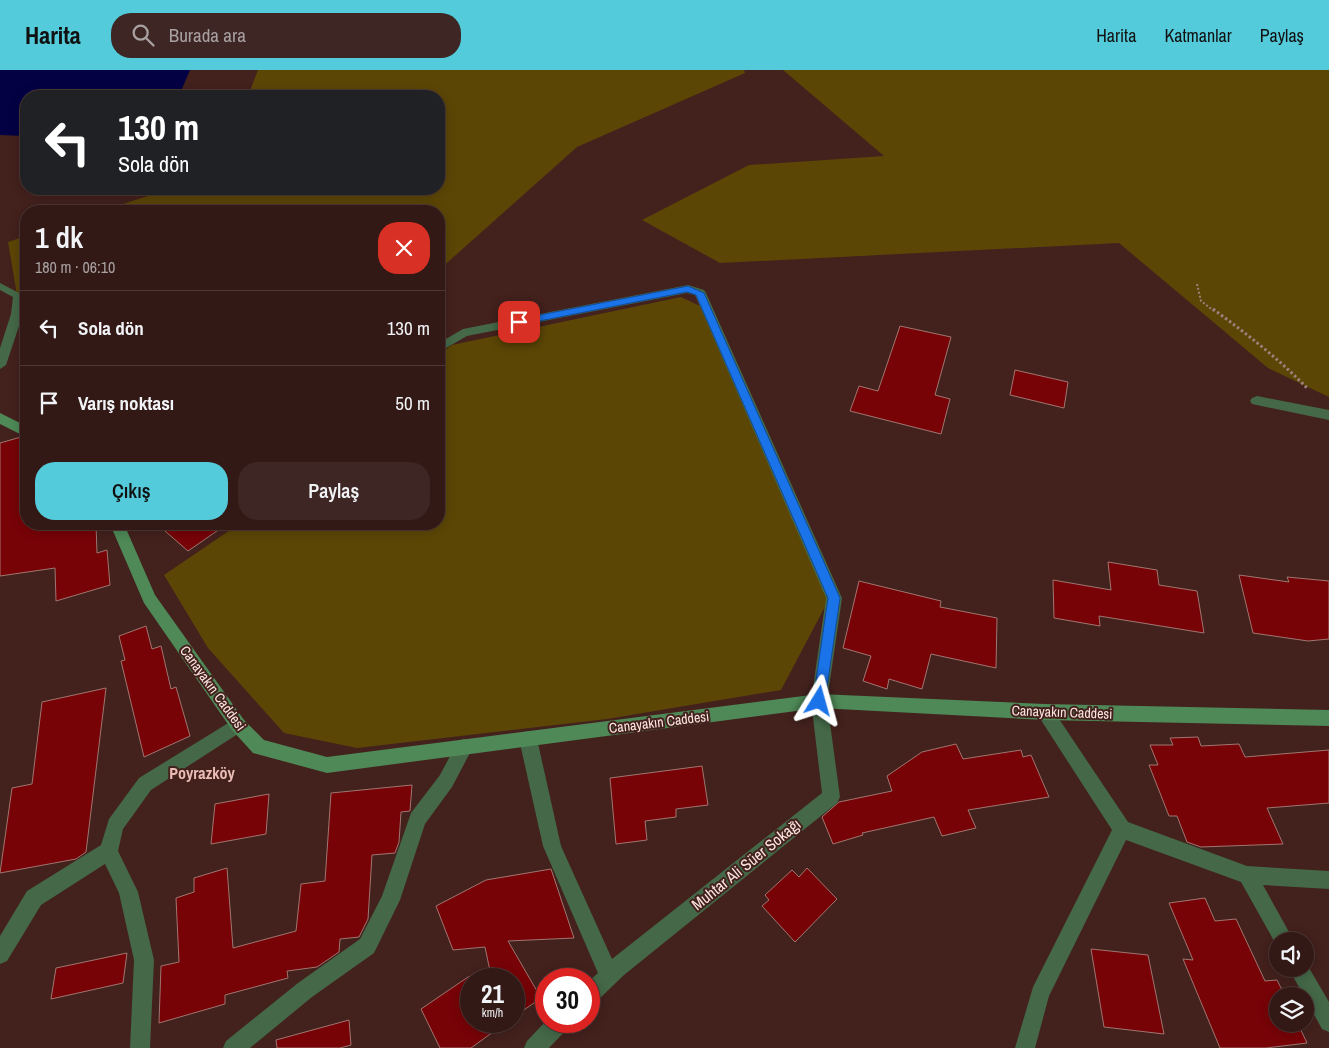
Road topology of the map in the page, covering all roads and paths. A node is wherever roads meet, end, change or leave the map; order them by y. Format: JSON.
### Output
{"nodes":[{"id":1,"x":1197,"y":284,"type":"dead end"},
{"id":2,"x":0,"y":286,"type":"edge"},
{"id":3,"x":445,"y":344,"type":"edge"},
{"id":4,"x":0,"y":365,"type":"edge"},
{"id":5,"x":1257,"y":401,"type":"dead end"},
{"id":6,"x":1325,"y":414,"type":"edge"},
{"id":7,"x":0,"y":418,"type":"edge"},
{"id":8,"x":20,"y":429,"type":"edge"},
{"id":9,"x":120,"y":530,"type":"edge"},
{"id":10,"x":819,"y":701,"type":"junction"},
{"id":11,"x":1045,"y":712,"type":"junction"},
{"id":12,"x":1329,"y":718,"type":"edge"},
{"id":13,"x":238,"y":725,"type":"junction"},
{"id":14,"x":528,"y":739,"type":"junction"},
{"id":15,"x":464,"y":747,"type":"junction"},
{"id":16,"x":1122,"y":829,"type":"junction"},
{"id":17,"x":109,"y":851,"type":"junction"},
{"id":18,"x":1246,"y":875,"type":"junction"},
{"id":19,"x":1329,"y":880,"type":"edge"},
{"id":20,"x":1279,"y":932,"type":"edge"},
{"id":21,"x":0,"y":954,"type":"edge"},
{"id":22,"x":609,"y":975,"type":"junction"},
{"id":23,"x":1304,"y":977,"type":"edge"},
{"id":24,"x":600,"y":984,"type":"edge"},
{"id":25,"x":1329,"y":1022,"type":"edge"},
{"id":26,"x":549,"y":1033,"type":"edge"},
{"id":27,"x":140,"y":1048,"type":"edge"},
{"id":28,"x":233,"y":1048,"type":"edge"},
{"id":29,"x":534,"y":1048,"type":"edge"},
{"id":30,"x":1025,"y":1048,"type":"edge"}],
"edges":[{"from":1,"to":6,"type":"path"},
{"from":2,"to":4,"type":"lane"},
{"from":3,"to":10,"type":"street"},
{"from":5,"to":6,"type":"street"},
{"from":7,"to":8,"type":"street"},
{"from":9,"to":13,"type":"street","name":"Canayakın Caddesi"},
{"from":10,"to":11,"type":"street","name":"Canayakın Caddesi"},
{"from":10,"to":14,"type":"street","name":"Canayakın Caddesi"},
{"from":10,"to":22,"type":"street","name":"Muhtar Ali Süer Sokağı"},
{"from":11,"to":12,"type":"street","name":"Canayakın Caddesi"},
{"from":11,"to":16,"type":"street"},
{"from":13,"to":15,"type":"street","name":"Canayakın Caddesi"},
{"from":13,"to":17,"type":"street"},
{"from":14,"to":15,"type":"street","name":"Canayakın Caddesi"},
{"from":14,"to":22,"type":"street"},
{"from":15,"to":28,"type":"street"},
{"from":16,"to":18,"type":"street"},
{"from":16,"to":30,"type":"street"},
{"from":17,"to":21,"type":"street"},
{"from":17,"to":27,"type":"street"},
{"from":18,"to":19,"type":"street"},
{"from":18,"to":20,"type":"street"},
{"from":22,"to":24,"type":"street","name":"Muhtar Ali Süer Sokağı"},
{"from":23,"to":25,"type":"street"},
{"from":26,"to":29,"type":"street"}]}
